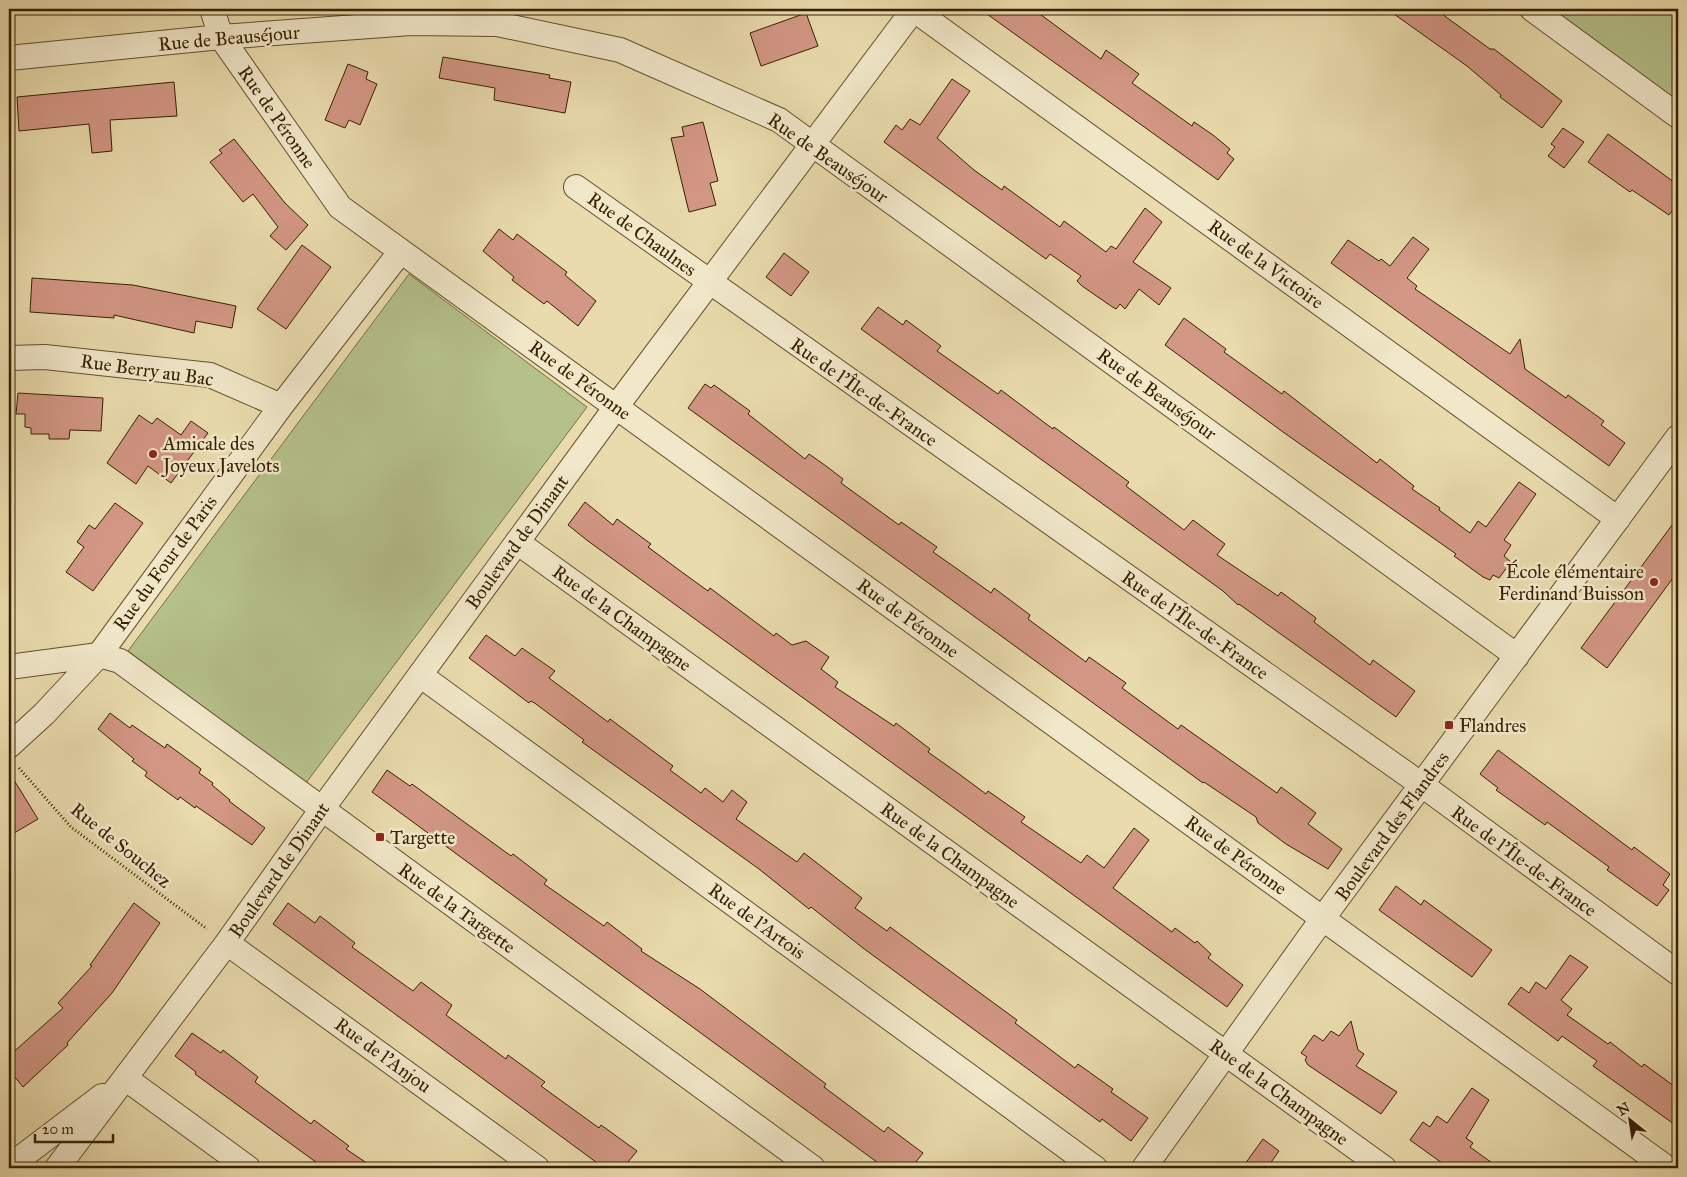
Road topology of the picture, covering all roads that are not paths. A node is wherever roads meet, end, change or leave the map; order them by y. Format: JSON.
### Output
{"nodes":[{"id":1,"x":212,"y":9,"type":"edge"},
{"id":2,"x":913,"y":9,"type":"edge"},
{"id":3,"x":1532,"y":9,"type":"edge"},
{"id":4,"x":221,"y":37,"type":"junction"},
{"id":5,"x":9,"y":58,"type":"edge"},
{"id":6,"x":1678,"y":116,"type":"edge"},
{"id":7,"x":812,"y":144,"type":"junction"},
{"id":8,"x":576,"y":187,"type":"dead end"},
{"id":9,"x":401,"y":251,"type":"junction"},
{"id":10,"x":708,"y":282,"type":"junction"},
{"id":11,"x":9,"y":358,"type":"edge"},
{"id":12,"x":281,"y":406,"type":"junction"},
{"id":13,"x":616,"y":406,"type":"junction"},
{"id":14,"x":1678,"y":437,"type":"edge"},
{"id":15,"x":1618,"y":519,"type":"junction"},
{"id":16,"x":517,"y":542,"type":"junction"},
{"id":17,"x":99,"y":655,"type":"junction"},
{"id":18,"x":1517,"y":656,"type":"junction"},
{"id":19,"x":9,"y":667,"type":"edge"},
{"id":20,"x":420,"y":674,"type":"junction"},
{"id":21,"x":12,"y":755,"type":"edge"},
{"id":22,"x":1422,"y":785,"type":"junction"},
{"id":23,"x":322,"y":809,"type":"junction"},
{"id":24,"x":1323,"y":918,"type":"junction"},
{"id":25,"x":227,"y":943,"type":"junction"},
{"id":26,"x":1678,"y":973,"type":"edge"},
{"id":27,"x":1226,"y":1054,"type":"junction"},
{"id":28,"x":125,"y":1078,"type":"junction"},
{"id":29,"x":9,"y":1164,"type":"edge"},
{"id":30,"x":57,"y":1168,"type":"edge"},
{"id":31,"x":248,"y":1168,"type":"edge"},
{"id":32,"x":537,"y":1168,"type":"edge"},
{"id":33,"x":813,"y":1168,"type":"edge"},
{"id":34,"x":1095,"y":1168,"type":"edge"},
{"id":35,"x":1144,"y":1168,"type":"edge"},
{"id":36,"x":1384,"y":1168,"type":"edge"},
{"id":37,"x":1667,"y":1168,"type":"edge"}],
"edges":[{"from":1,"to":4,"type":"street","name":"Rue de Péronne"},
{"from":2,"to":7,"type":"street","name":"Boulevard de Dinant"},
{"from":2,"to":15,"type":"street","name":"Rue de la Victoire"},
{"from":3,"to":6,"type":"street"},
{"from":4,"to":5,"type":"street","name":"Rue de Beauséjour"},
{"from":4,"to":7,"type":"street","name":"Rue de Beauséjour"},
{"from":4,"to":9,"type":"street","name":"Rue de Péronne"},
{"from":7,"to":10,"type":"street","name":"Boulevard de Dinant"},
{"from":7,"to":18,"type":"street","name":"Rue de Beauséjour"},
{"from":8,"to":10,"type":"street","name":"Rue de Chaulnes"},
{"from":9,"to":12,"type":"street","name":"Rue du Four de Paris"},
{"from":9,"to":13,"type":"street","name":"Rue de Péronne"},
{"from":10,"to":13,"type":"street","name":"Boulevard de Dinant"},
{"from":10,"to":22,"type":"street","name":"Rue de l'Île-de-France"},
{"from":11,"to":12,"type":"street","name":"Rue Berry au Bac"},
{"from":12,"to":17,"type":"street","name":"Rue du Four de Paris"},
{"from":13,"to":16,"type":"street","name":"Boulevard de Dinant"},
{"from":13,"to":24,"type":"street","name":"Rue de Péronne"},
{"from":14,"to":15,"type":"street","name":"Boulevard des Flandres"},
{"from":15,"to":18,"type":"street","name":"Boulevard des Flandres"},
{"from":16,"to":20,"type":"street","name":"Boulevard de Dinant"},
{"from":16,"to":27,"type":"street","name":"Rue de la Champagne"},
{"from":17,"to":19,"type":"street","name":"Rue de la Targette"},
{"from":17,"to":21,"type":"street","name":"Rue du Four de Paris"},
{"from":17,"to":23,"type":"street","name":"Rue de la Targette"},
{"from":18,"to":22,"type":"street","name":"Boulevard des Flandres"},
{"from":20,"to":23,"type":"street","name":"Boulevard de Dinant"},
{"from":20,"to":34,"type":"street","name":"Rue de l'Artois"},
{"from":22,"to":24,"type":"street","name":"Boulevard des Flandres"},
{"from":22,"to":26,"type":"street","name":"Rue de l'Île-de-France"},
{"from":23,"to":25,"type":"street","name":"Boulevard de Dinant"},
{"from":23,"to":33,"type":"street","name":"Rue de la Targette"},
{"from":24,"to":27,"type":"street","name":"Boulevard des Flandres"},
{"from":24,"to":37,"type":"street","name":"Rue de Péronne"},
{"from":25,"to":28,"type":"street","name":"Boulevard de Dinant"},
{"from":25,"to":32,"type":"street","name":"Rue de l'Anjou"},
{"from":27,"to":35,"type":"street","name":"Boulevard des Flandres"},
{"from":27,"to":36,"type":"street","name":"Rue de la Champagne"},
{"from":28,"to":29,"type":"street","name":"Boulevard de Dinant"},
{"from":28,"to":30,"type":"street","name":"Boulevard de Dinant"},
{"from":28,"to":31,"type":"street"}]}
